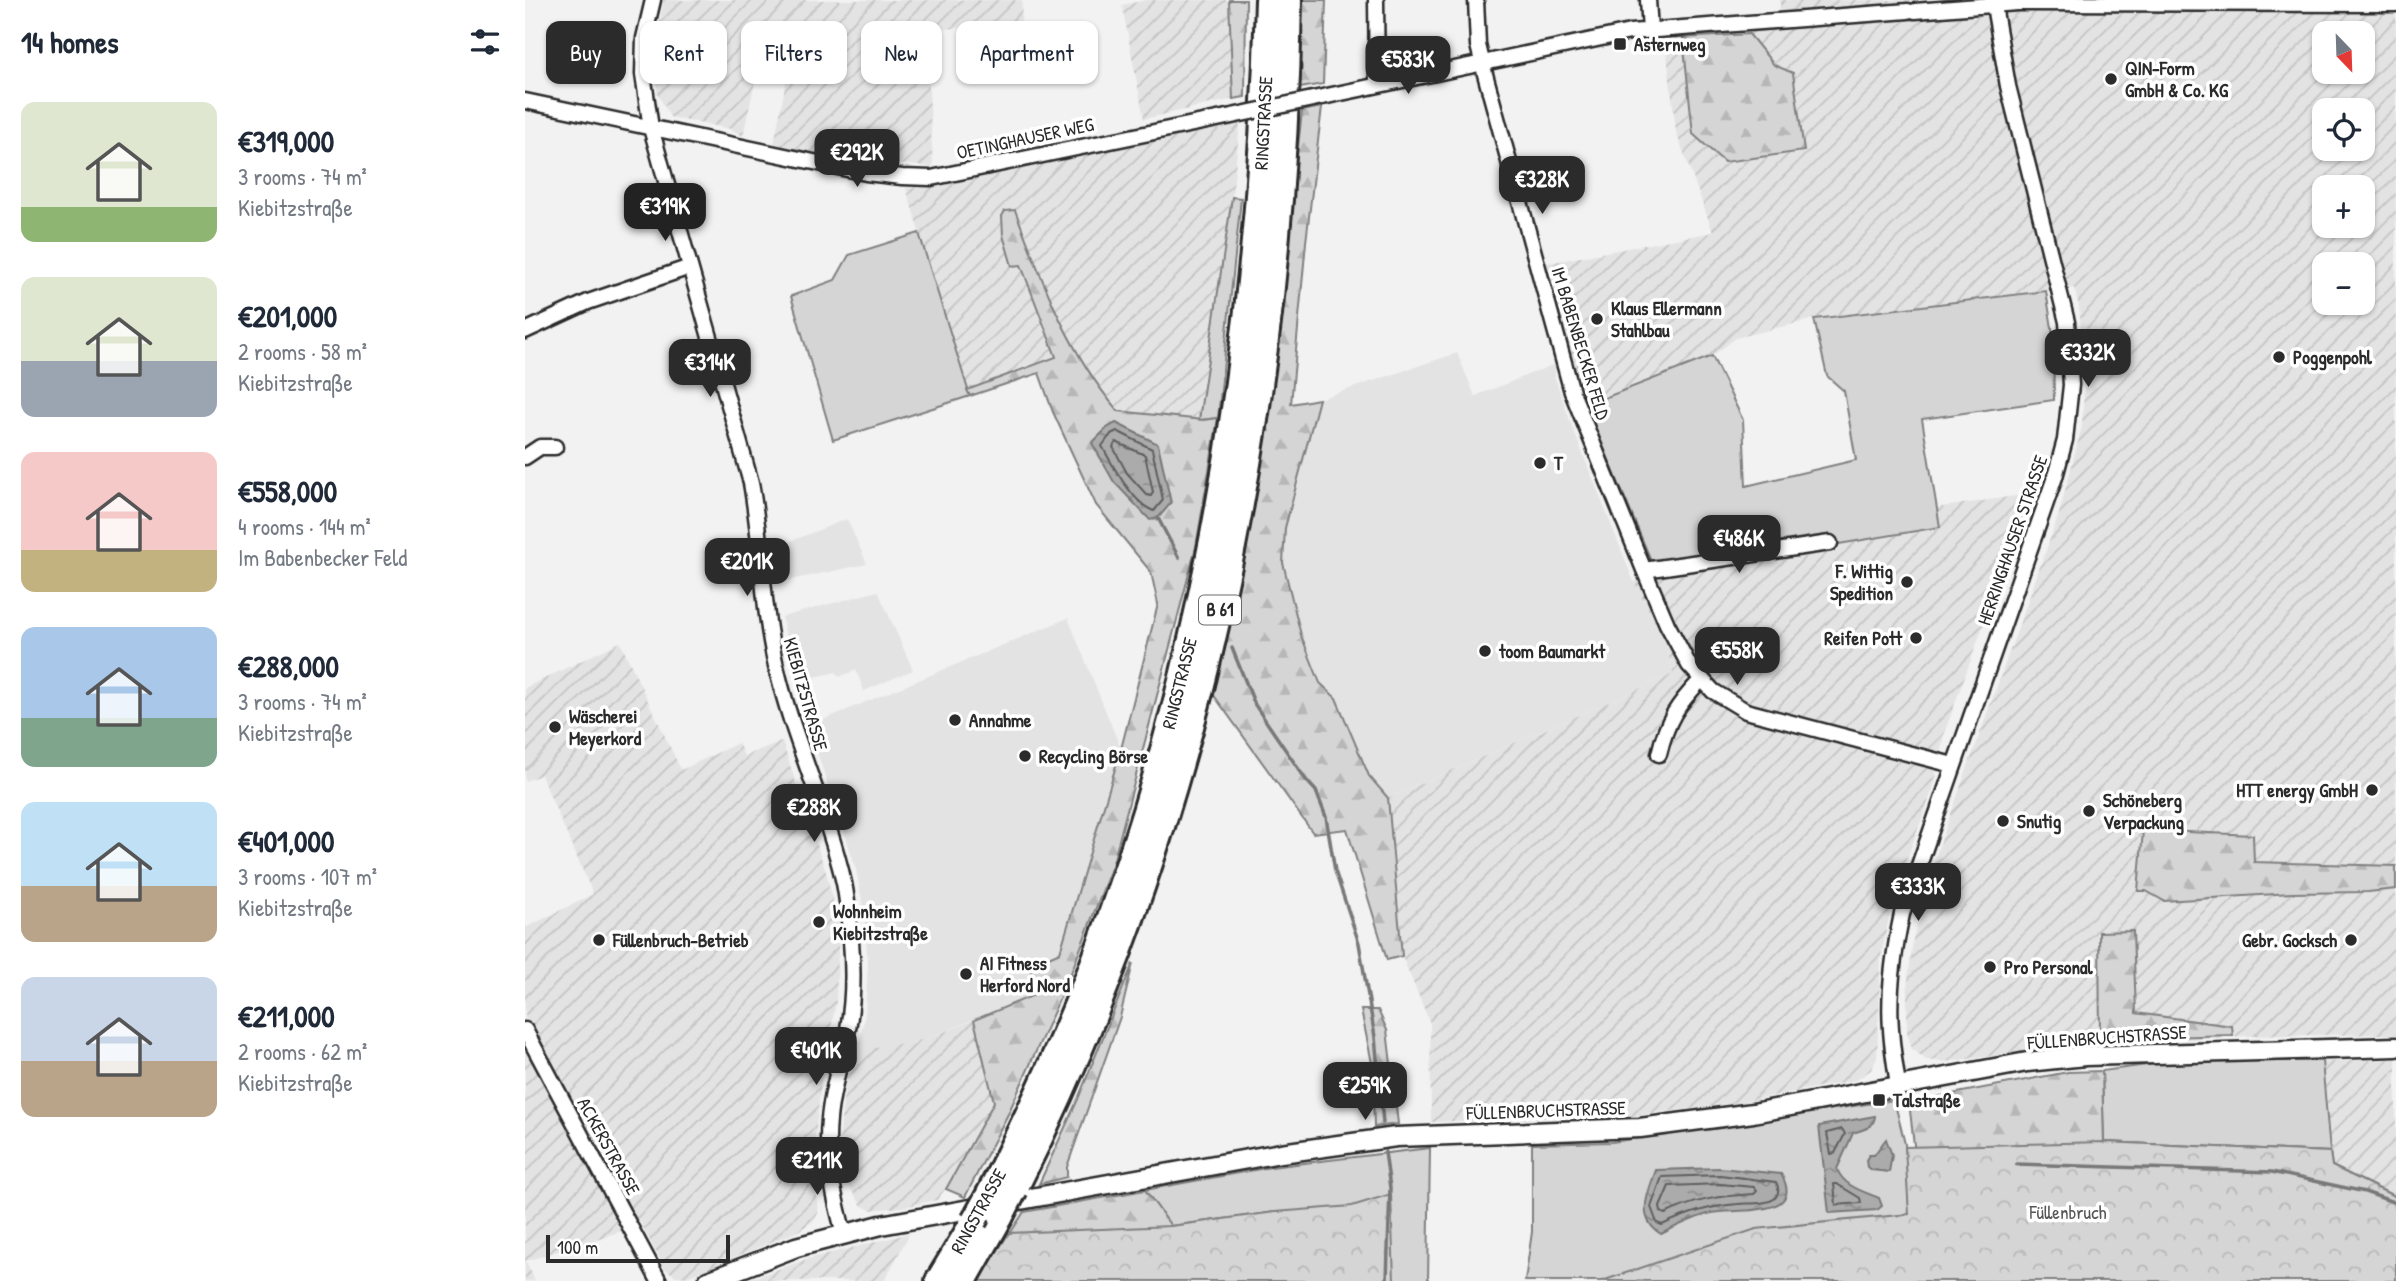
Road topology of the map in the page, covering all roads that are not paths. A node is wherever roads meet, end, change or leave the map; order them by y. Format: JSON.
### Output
{"nodes":[{"id":1,"x":653,"y":0,"type":"edge"},
{"id":2,"x":1268,"y":0,"type":"edge"},
{"id":3,"x":1289,"y":0,"type":"edge"},
{"id":4,"x":1376,"y":0,"type":"edge"},
{"id":5,"x":1476,"y":0,"type":"edge"},
{"id":6,"x":1648,"y":0,"type":"edge"},
{"id":7,"x":1993,"y":3,"type":"edge"},
{"id":8,"x":2396,"y":4,"type":"edge"},
{"id":9,"x":1650,"y":30,"type":"junction"},
{"id":10,"x":1482,"y":62,"type":"junction"},
{"id":11,"x":1377,"y":85,"type":"junction"},
{"id":12,"x":525,"y":101,"type":"edge"},
{"id":13,"x":651,"y":128,"type":"junction"},
{"id":14,"x":690,"y":267,"type":"junction"},
{"id":15,"x":525,"y":331,"type":"edge"},
{"id":16,"x":555,"y":447,"type":"dead end"},
{"id":17,"x":525,"y":457,"type":"edge"},
{"id":18,"x":1830,"y":543,"type":"dead end"},
{"id":19,"x":1644,"y":570,"type":"junction"},
{"id":20,"x":1701,"y":680,"type":"junction"},
{"id":21,"x":1659,"y":754,"type":"dead end"},
{"id":22,"x":1953,"y":765,"type":"junction"},
{"id":23,"x":525,"y":1030,"type":"edge"},
{"id":24,"x":2396,"y":1047,"type":"edge"},
{"id":25,"x":1898,"y":1084,"type":"junction"},
{"id":26,"x":844,"y":1234,"type":"junction"},
{"id":27,"x":659,"y":1281,"type":"edge"},
{"id":28,"x":708,"y":1281,"type":"edge"},
{"id":29,"x":938,"y":1281,"type":"edge"},
{"id":30,"x":964,"y":1281,"type":"edge"}],
"edges":[{"from":1,"to":13,"type":"street","name":"KIEBITZSTRASSE"},
{"from":2,"to":29,"type":"highway","name":"RINGSTRASSE","number":"B 61","bridge":true},
{"from":3,"to":30,"type":"highway","name":"RINGSTRASSE","number":"B 61","bridge":true},
{"from":4,"to":11,"type":"street"},
{"from":5,"to":10,"type":"street","name":"IM BABENBECKER FELD"},
{"from":6,"to":9,"type":"street"},
{"from":7,"to":8,"type":"street","name":"OETINGHAUSER WEG"},
{"from":7,"to":9,"type":"street","name":"OETINGHAUSER WEG"},
{"from":7,"to":22,"type":"street","name":"HERRINGHAUSER STRASSE"},
{"from":9,"to":10,"type":"street","name":"OETINGHAUSER WEG"},
{"from":10,"to":11,"type":"street","name":"OETINGHAUSER WEG"},
{"from":10,"to":19,"type":"street","name":"IM BABENBECKER FELD"},
{"from":11,"to":13,"type":"street","name":"OETINGHAUSER WEG","bridge":true},
{"from":12,"to":13,"type":"street","name":"OETINGHAUSER WEG"},
{"from":13,"to":14,"type":"street","name":"KIEBITZSTRASSE"},
{"from":14,"to":15,"type":"street"},
{"from":14,"to":26,"type":"street","name":"KIEBITZSTRASSE"},
{"from":16,"to":17,"type":"street"},
{"from":18,"to":19,"type":"street"},
{"from":19,"to":20,"type":"street","name":"IM BABENBECKER FELD"},
{"from":20,"to":21,"type":"street"},
{"from":20,"to":22,"type":"street","name":"IM BABENBECKER FELD"},
{"from":22,"to":25,"type":"street","name":"HERRINGHAUSER STRASSE"},
{"from":23,"to":27,"type":"street","name":"ACKERSTRASSE"},
{"from":24,"to":25,"type":"street","name":"FÜLLENBRUCHSTRASSE"},
{"from":25,"to":26,"type":"street","name":"FÜLLENBRUCHSTRASSE"},
{"from":26,"to":28,"type":"street","name":"FÜLLENBRUCHSTRASSE"}]}
